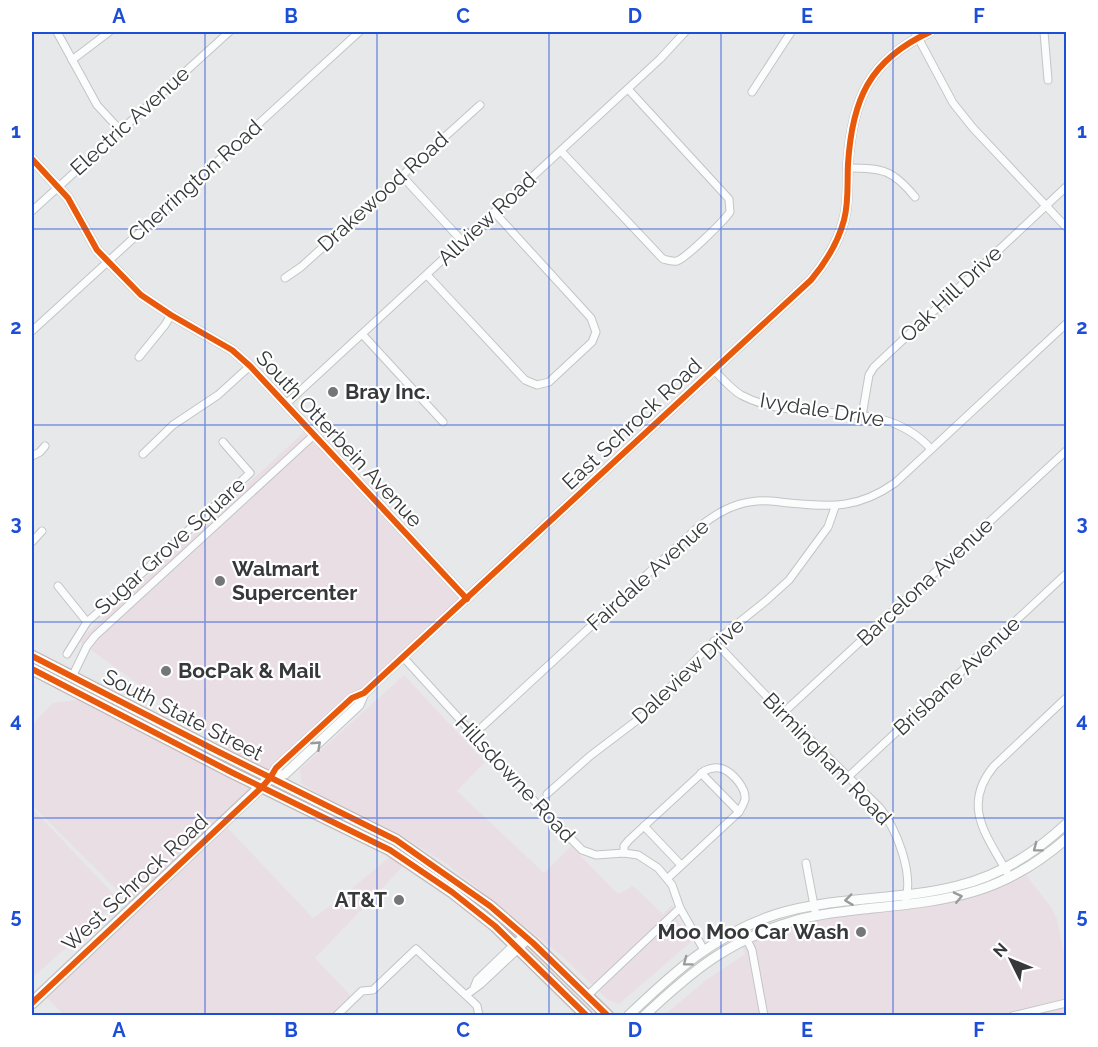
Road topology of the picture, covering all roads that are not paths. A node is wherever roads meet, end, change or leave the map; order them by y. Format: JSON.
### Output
{"nodes":[{"id":1,"x":57,"y":32,"type":"edge"},
{"id":2,"x":108,"y":32,"type":"edge"},
{"id":3,"x":229,"y":32,"type":"edge"},
{"id":4,"x":359,"y":32,"type":"edge"},
{"id":5,"x":685,"y":32,"type":"edge"},
{"id":6,"x":791,"y":32,"type":"edge"},
{"id":7,"x":930,"y":32,"type":"edge"},
{"id":8,"x":1044,"y":32,"type":"edge"},
{"id":9,"x":917,"y":34,"type":"edge"},
{"id":10,"x":72,"y":60,"type":"junction"},
{"id":11,"x":1048,"y":80,"type":"dead end"},
{"id":12,"x":628,"y":89,"type":"junction"},
{"id":13,"x":752,"y":92,"type":"dead end"},
{"id":14,"x":480,"y":105,"type":"dead end"},
{"id":15,"x":120,"y":130,"type":"junction"},
{"id":16,"x":561,"y":151,"type":"junction"},
{"id":17,"x":32,"y":159,"type":"edge"},
{"id":18,"x":848,"y":168,"type":"junction"},
{"id":19,"x":402,"y":176,"type":"junction"},
{"id":20,"x":58,"y":187,"type":"junction"},
{"id":21,"x":1066,"y":187,"type":"edge"},
{"id":22,"x":915,"y":197,"type":"dead end"},
{"id":23,"x":1046,"y":206,"type":"junction"},
{"id":24,"x":32,"y":211,"type":"edge"},
{"id":25,"x":495,"y":213,"type":"junction"},
{"id":26,"x":1066,"y":227,"type":"edge"},
{"id":27,"x":463,"y":242,"type":"junction"},
{"id":28,"x":107,"y":261,"type":"junction"},
{"id":29,"x":427,"y":275,"type":"junction"},
{"id":30,"x":285,"y":278,"type":"dead end"},
{"id":31,"x":171,"y":315,"type":"junction"},
{"id":32,"x":1066,"y":324,"type":"edge"},
{"id":33,"x":32,"y":331,"type":"edge"},
{"id":34,"x":362,"y":334,"type":"junction"},
{"id":35,"x":139,"y":357,"type":"dead end"},
{"id":36,"x":250,"y":366,"type":"junction"},
{"id":37,"x":714,"y":370,"type":"junction"},
{"id":38,"x":286,"y":404,"type":"junction"},
{"id":39,"x":862,"y":416,"type":"junction"},
{"id":40,"x":443,"y":422,"type":"dead end"},
{"id":41,"x":314,"y":435,"type":"junction"},
{"id":42,"x":223,"y":442,"type":"dead end"},
{"id":43,"x":45,"y":446,"type":"dead end"},
{"id":44,"x":931,"y":449,"type":"junction"},
{"id":45,"x":1066,"y":451,"type":"edge"},
{"id":46,"x":143,"y":454,"type":"dead end"},
{"id":47,"x":32,"y":456,"type":"edge"},
{"id":48,"x":836,"y":507,"type":"junction"},
{"id":49,"x":42,"y":531,"type":"dead end"},
{"id":50,"x":32,"y":542,"type":"edge"},
{"id":51,"x":1066,"y":574,"type":"edge"},
{"id":52,"x":58,"y":586,"type":"dead end"},
{"id":53,"x":467,"y":599,"type":"junction"},
{"id":54,"x":87,"y":622,"type":"junction"},
{"id":55,"x":714,"y":641,"type":"junction"},
{"id":56,"x":67,"y":654,"type":"dead end"},
{"id":57,"x":403,"y":657,"type":"junction"},
{"id":58,"x":32,"y":658,"type":"edge"},
{"id":59,"x":32,"y":669,"type":"edge"},
{"id":60,"x":69,"y":682,"type":"junction"},
{"id":61,"x":1066,"y":698,"type":"edge"},
{"id":62,"x":783,"y":713,"type":"junction"},
{"id":63,"x":483,"y":726,"type":"dead end"},
{"id":64,"x":182,"y":746,"type":"junction"},
{"id":65,"x":701,"y":773,"type":"junction"},
{"id":66,"x":848,"y":777,"type":"junction"},
{"id":67,"x":270,"y":778,"type":"junction"},
{"id":68,"x":262,"y":787,"type":"junction"},
{"id":69,"x":547,"y":794,"type":"dead end"},
{"id":70,"x":739,"y":812,"type":"junction"},
{"id":71,"x":1066,"y":824,"type":"edge"},
{"id":72,"x":644,"y":826,"type":"junction"},
{"id":73,"x":1066,"y":839,"type":"edge"},
{"id":74,"x":400,"y":850,"type":"junction"},
{"id":75,"x":624,"y":853,"type":"junction"},
{"id":76,"x":806,"y":863,"type":"dead end"},
{"id":77,"x":681,"y":866,"type":"junction"},
{"id":78,"x":1005,"y":869,"type":"junction"},
{"id":79,"x":668,"y":878,"type":"junction"},
{"id":80,"x":1010,"y":878,"type":"junction"},
{"id":81,"x":908,"y":894,"type":"junction"},
{"id":82,"x":468,"y":904,"type":"junction"},
{"id":83,"x":814,"y":905,"type":"junction"},
{"id":84,"x":909,"y":905,"type":"junction"},
{"id":85,"x":680,"y":908,"type":"junction"},
{"id":86,"x":816,"y":916,"type":"junction"},
{"id":87,"x":503,"y":918,"type":"junction"},
{"id":88,"x":746,"y":938,"type":"junction"},
{"id":89,"x":522,"y":942,"type":"junction"},
{"id":90,"x":704,"y":950,"type":"junction"},
{"id":91,"x":466,"y":995,"type":"junction"},
{"id":92,"x":587,"y":996,"type":"junction"},
{"id":93,"x":32,"y":1003,"type":"edge"},
{"id":94,"x":1066,"y":1003,"type":"edge"},
{"id":95,"x":336,"y":1016,"type":"edge"},
{"id":96,"x":479,"y":1016,"type":"edge"},
{"id":97,"x":587,"y":1016,"type":"edge"},
{"id":98,"x":608,"y":1016,"type":"edge"},
{"id":99,"x":628,"y":1016,"type":"edge"},
{"id":100,"x":644,"y":1016,"type":"edge"},
{"id":101,"x":764,"y":1016,"type":"edge"},
{"id":102,"x":1012,"y":1016,"type":"edge"}],
"edges":[{"from":1,"to":10,"type":"street"},
{"from":2,"to":10,"type":"street"},
{"from":3,"to":15,"type":"street","name":"Electric Avenue"},
{"from":4,"to":28,"type":"street","name":"Cherrington Road"},
{"from":5,"to":12,"type":"street","name":"Allview Road"},
{"from":6,"to":13,"type":"street"},
{"from":7,"to":9,"type":"street","name":"East Schrock Road"},
{"from":8,"to":11,"type":"street"},
{"from":9,"to":18,"type":"street","name":"East Schrock Road"},
{"from":9,"to":23,"type":"street"},
{"from":10,"to":15,"type":"street"},
{"from":12,"to":16,"type":"street","name":"Allview Road"},
{"from":12,"to":16,"type":"street"},
{"from":14,"to":19,"type":"street","name":"Drakewood Road"},
{"from":15,"to":20,"type":"street","name":"Electric Avenue"},
{"from":16,"to":25,"type":"street","name":"Allview Road"},
{"from":17,"to":20,"type":"street","name":"South Otterbein Avenue"},
{"from":18,"to":22,"type":"street"},
{"from":18,"to":37,"type":"street","name":"East Schrock Road"},
{"from":19,"to":27,"type":"street"},
{"from":19,"to":30,"type":"street","name":"Drakewood Road"},
{"from":20,"to":24,"type":"street","name":"Electric Avenue"},
{"from":20,"to":28,"type":"street","name":"South Otterbein Avenue"},
{"from":21,"to":23,"type":"street","name":"Oak Hill Drive"},
{"from":23,"to":26,"type":"street"},
{"from":23,"to":39,"type":"street","name":"Oak Hill Drive"},
{"from":25,"to":27,"type":"street","name":"Allview Road"},
{"from":25,"to":29,"type":"street"},
{"from":27,"to":29,"type":"street","name":"Allview Road"},
{"from":28,"to":31,"type":"street","name":"South Otterbein Avenue"},
{"from":28,"to":33,"type":"street","name":"Cherrington Road"},
{"from":29,"to":34,"type":"street","name":"Allview Road"},
{"from":31,"to":35,"type":"street"},
{"from":31,"to":36,"type":"street","name":"South Otterbein Avenue"},
{"from":32,"to":44,"type":"street","name":"Fairdale Avenue"},
{"from":34,"to":38,"type":"street","name":"Allview Road"},
{"from":34,"to":40,"type":"street"},
{"from":36,"to":38,"type":"street","name":"South Otterbein Avenue"},
{"from":36,"to":46,"type":"street"},
{"from":37,"to":39,"type":"street","name":"Ivydale Drive"},
{"from":37,"to":53,"type":"street","name":"East Schrock Road"},
{"from":38,"to":41,"type":"street","name":"South Otterbein Avenue"},
{"from":39,"to":44,"type":"street","name":"Ivydale Drive"},
{"from":41,"to":53,"type":"street","name":"South Otterbein Avenue"},
{"from":41,"to":60,"type":"street"},
{"from":42,"to":54,"type":"street","name":"Sugar Grove Square"},
{"from":43,"to":47,"type":"street"},
{"from":44,"to":48,"type":"street","name":"Fairdale Avenue"},
{"from":45,"to":62,"type":"street","name":"Barcelona Avenue"},
{"from":48,"to":55,"type":"street","name":"Daleview Drive"},
{"from":48,"to":63,"type":"street","name":"Fairdale Avenue"},
{"from":49,"to":50,"type":"street"},
{"from":51,"to":66,"type":"street","name":"Brisbane Avenue"},
{"from":52,"to":54,"type":"street"},
{"from":53,"to":57,"type":"street","name":"East Schrock Road"},
{"from":54,"to":56,"type":"street","name":"Sugar Grove Square"},
{"from":55,"to":62,"type":"street","name":"Birmingham Road"},
{"from":55,"to":69,"type":"street","name":"Daleview Drive"},
{"from":57,"to":67,"type":"street","name":"East Schrock Road"},
{"from":57,"to":75,"type":"street","name":"Hillsdowne Road"},
{"from":58,"to":60,"type":"main road"},
{"from":59,"to":60,"type":"main road","name":"South State Street"},
{"from":60,"to":64,"type":"main road","name":"South State Street"},
{"from":60,"to":67,"type":"main road","name":"South State Street"},
{"from":61,"to":78,"type":"street"},
{"from":62,"to":66,"type":"street","name":"Birmingham Road"},
{"from":64,"to":67,"type":"main road"},
{"from":64,"to":68,"type":"main road","name":"South State Street"},
{"from":65,"to":70,"type":"street"},
{"from":65,"to":70,"type":"street"},
{"from":65,"to":72,"type":"street"},
{"from":66,"to":81,"type":"street","name":"Birmingham Road"},
{"from":67,"to":68,"type":"main road","name":"East Schrock Road"},
{"from":67,"to":74,"type":"main road","name":"South State Street"},
{"from":68,"to":74,"type":"main road","name":"South State Street"},
{"from":68,"to":93,"type":"main road","name":"West Schrock Road"},
{"from":70,"to":77,"type":"street"},
{"from":71,"to":78,"type":"street","one_way":true},
{"from":72,"to":75,"type":"street"},
{"from":72,"to":77,"type":"street"},
{"from":73,"to":80,"type":"street"},
{"from":74,"to":82,"type":"main road","name":"South State Street"},
{"from":74,"to":87,"type":"main road","name":"South State Street"},
{"from":75,"to":79,"type":"street","name":"Hillsdowne Road"},
{"from":76,"to":83,"type":"street"},
{"from":77,"to":79,"type":"street"},
{"from":78,"to":80,"type":"street"},
{"from":78,"to":81,"type":"street"},
{"from":79,"to":85,"type":"street","name":"Hillsdowne Road"},
{"from":84,"to":80,"type":"street","one_way":true},
{"from":81,"to":83,"type":"street","one_way":true},
{"from":81,"to":84,"type":"street","name":"Birmingham Road"},
{"from":82,"to":87,"type":"main road"},
{"from":82,"to":89,"type":"main road","name":"South State Street"},
{"from":83,"to":86,"type":"street"},
{"from":83,"to":90,"type":"street"},
{"from":84,"to":86,"type":"street"},
{"from":85,"to":90,"type":"street","name":"Hillsdowne Road"},
{"from":85,"to":92,"type":"street"},
{"from":86,"to":88,"type":"street"},
{"from":87,"to":89,"type":"main road","name":"South State Street"},
{"from":88,"to":100,"type":"street"},
{"from":88,"to":101,"type":"street"},
{"from":89,"to":91,"type":"street"},
{"from":89,"to":92,"type":"main road","name":"South State Street"},
{"from":89,"to":97,"type":"main road","name":"South State Street"},
{"from":90,"to":99,"type":"street","one_way":true},
{"from":91,"to":95,"type":"street"},
{"from":91,"to":96,"type":"street"},
{"from":92,"to":98,"type":"main road","name":"South State Street"},
{"from":94,"to":102,"type":"street"}]}
